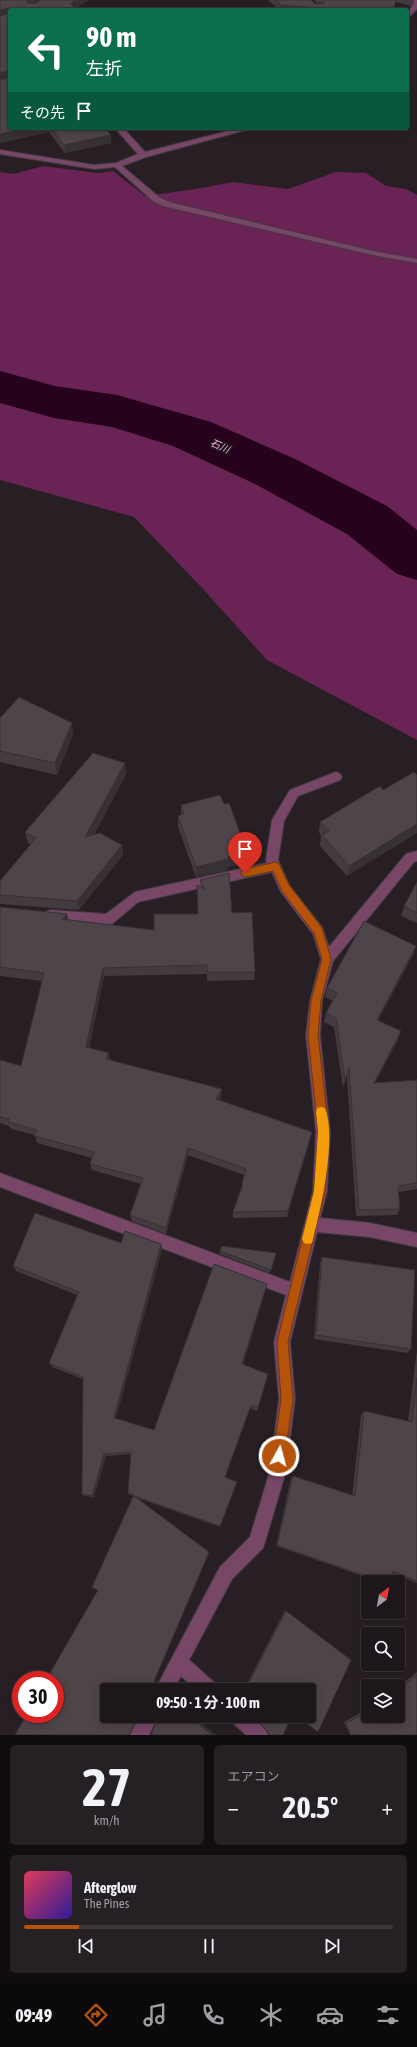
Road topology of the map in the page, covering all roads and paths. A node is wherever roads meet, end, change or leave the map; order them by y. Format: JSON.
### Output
{"nodes":[{"id":1,"x":417,"y":0,"type":"edge"},
{"id":2,"x":409,"y":18,"type":"edge"},
{"id":3,"x":121,"y":130,"type":"edge"},
{"id":4,"x":241,"y":130,"type":"edge"},
{"id":5,"x":0,"y":152,"type":"edge"},
{"id":6,"x":143,"y":155,"type":"junction"},
{"id":7,"x":117,"y":164,"type":"junction"},
{"id":8,"x":417,"y":261,"type":"edge"},
{"id":9,"x":336,"y":777,"type":"dead end"},
{"id":10,"x":417,"y":856,"type":"edge"},
{"id":11,"x":276,"y":866,"type":"junction"},
{"id":12,"x":38,"y":914,"type":"edge"},
{"id":13,"x":327,"y":959,"type":"junction"},
{"id":14,"x":0,"y":1180,"type":"edge"},
{"id":15,"x":312,"y":1224,"type":"junction"},
{"id":16,"x":417,"y":1240,"type":"edge"},
{"id":17,"x":295,"y":1291,"type":"junction"},
{"id":18,"x":179,"y":1662,"type":"junction"},
{"id":19,"x":168,"y":1683,"type":"edge"},
{"id":20,"x":202,"y":1683,"type":"edge"},
{"id":21,"x":145,"y":1723,"type":"edge"},
{"id":22,"x":246,"y":1723,"type":"edge"},
{"id":23,"x":139,"y":1735,"type":"edge"},
{"id":24,"x":259,"y":1735,"type":"edge"}],
"edges":[{"from":1,"to":2,"type":"street"},
{"from":3,"to":6,"type":"street"},
{"from":4,"to":6,"type":"street"},
{"from":5,"to":7,"type":"street"},
{"from":6,"to":7,"type":"street"},
{"from":7,"to":8,"type":"street"},
{"from":9,"to":11,"type":"street"},
{"from":10,"to":13,"type":"street"},
{"from":11,"to":12,"type":"street"},
{"from":11,"to":13,"type":"street"},
{"from":13,"to":15,"type":"street"},
{"from":14,"to":17,"type":"street"},
{"from":15,"to":16,"type":"street"},
{"from":15,"to":17,"type":"street"},
{"from":17,"to":18,"type":"street"},
{"from":18,"to":19,"type":"street"},
{"from":18,"to":20,"type":"street"},
{"from":21,"to":23,"type":"street"},
{"from":22,"to":24,"type":"street"}]}
